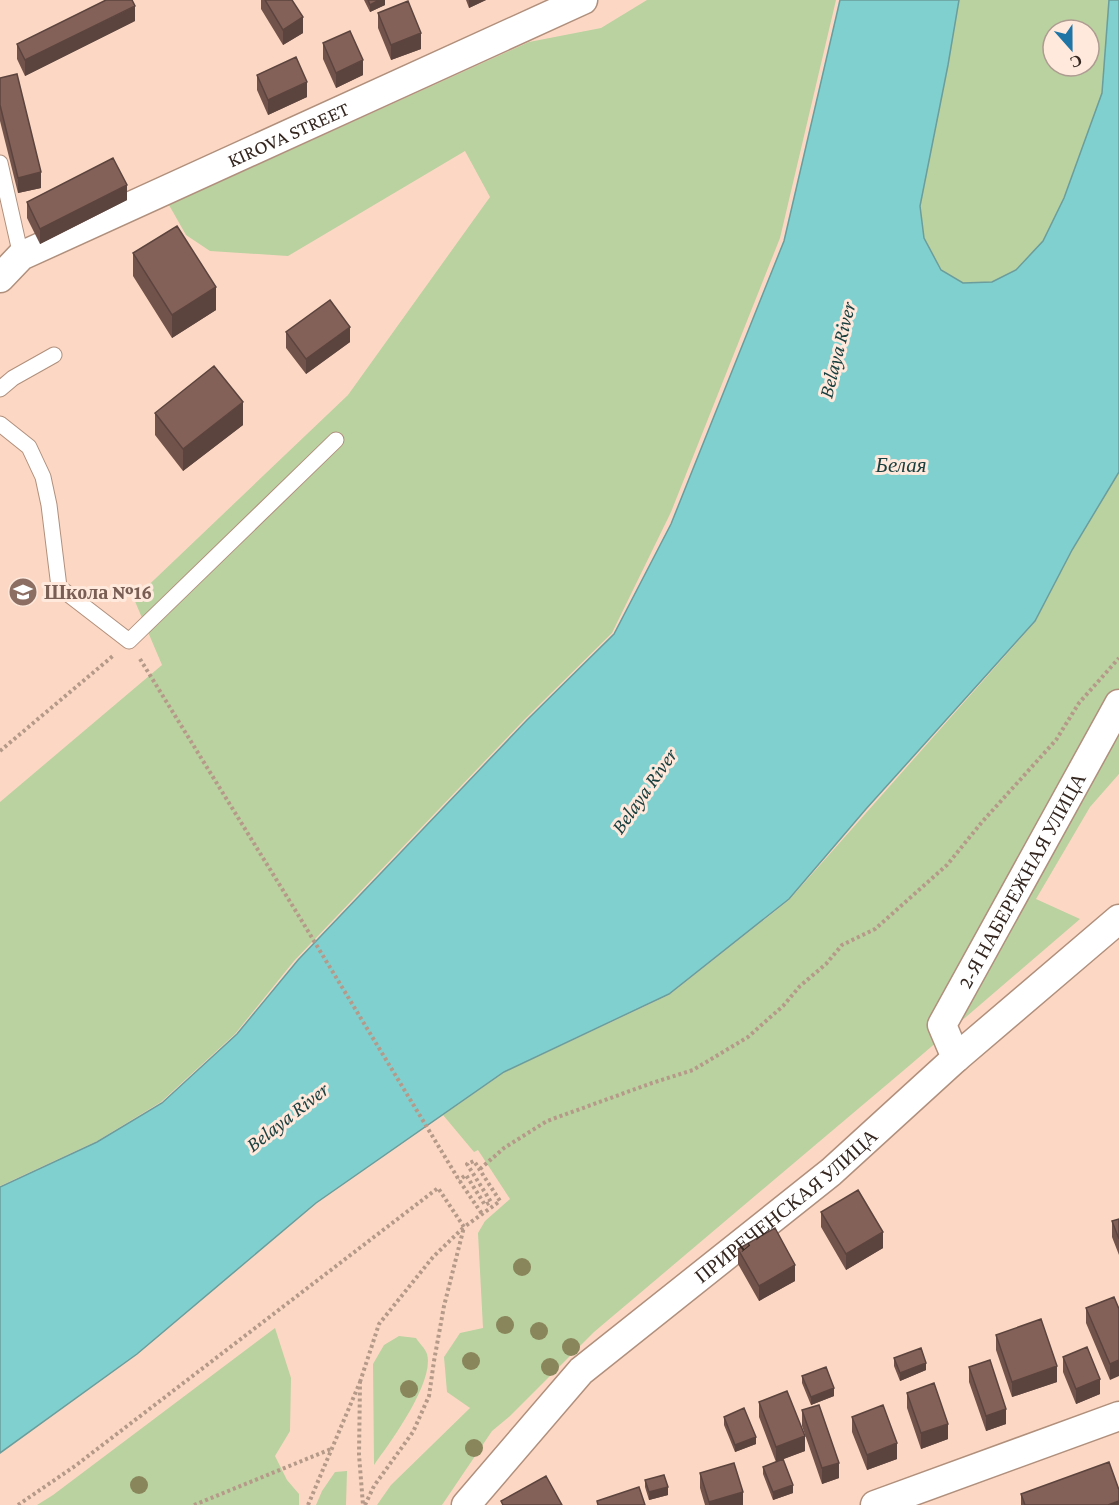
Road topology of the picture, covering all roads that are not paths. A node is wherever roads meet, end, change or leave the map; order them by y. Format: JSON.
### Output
{"nodes":[{"id":1,"x":583,"y":0,"type":"edge"},
{"id":2,"x":0,"y":164,"type":"edge"},
{"id":3,"x":21,"y":256,"type":"junction"},
{"id":4,"x":0,"y":278,"type":"edge"},
{"id":5,"x":54,"y":355,"type":"dead end"},
{"id":6,"x":0,"y":389,"type":"edge"},
{"id":7,"x":0,"y":424,"type":"edge"},
{"id":8,"x":336,"y":440,"type":"dead end"},
{"id":9,"x":1119,"y":704,"type":"edge"},
{"id":10,"x":1119,"y":920,"type":"edge"},
{"id":11,"x":956,"y":1058,"type":"junction"},
{"id":12,"x":1119,"y":1416,"type":"edge"},
{"id":13,"x":466,"y":1505,"type":"edge"},
{"id":14,"x":875,"y":1505,"type":"edge"}],
"edges":[{"from":1,"to":3,"type":"street","name":"KIROVA STREET"},
{"from":2,"to":3,"type":"lane"},
{"from":3,"to":4,"type":"street","name":"KIROVA STREET"},
{"from":5,"to":6,"type":"lane"},
{"from":7,"to":8,"type":"lane"},
{"from":9,"to":11,"type":"street","name":"2-Я НАБЕРЕЖНАЯ УЛИЦА"},
{"from":10,"to":11,"type":"street","name":"ПРИРЕЧЕНСКАЯ УЛИЦА"},
{"from":11,"to":13,"type":"street","name":"ПРИРЕЧЕНСКАЯ УЛИЦА"},
{"from":12,"to":14,"type":"street"}]}
